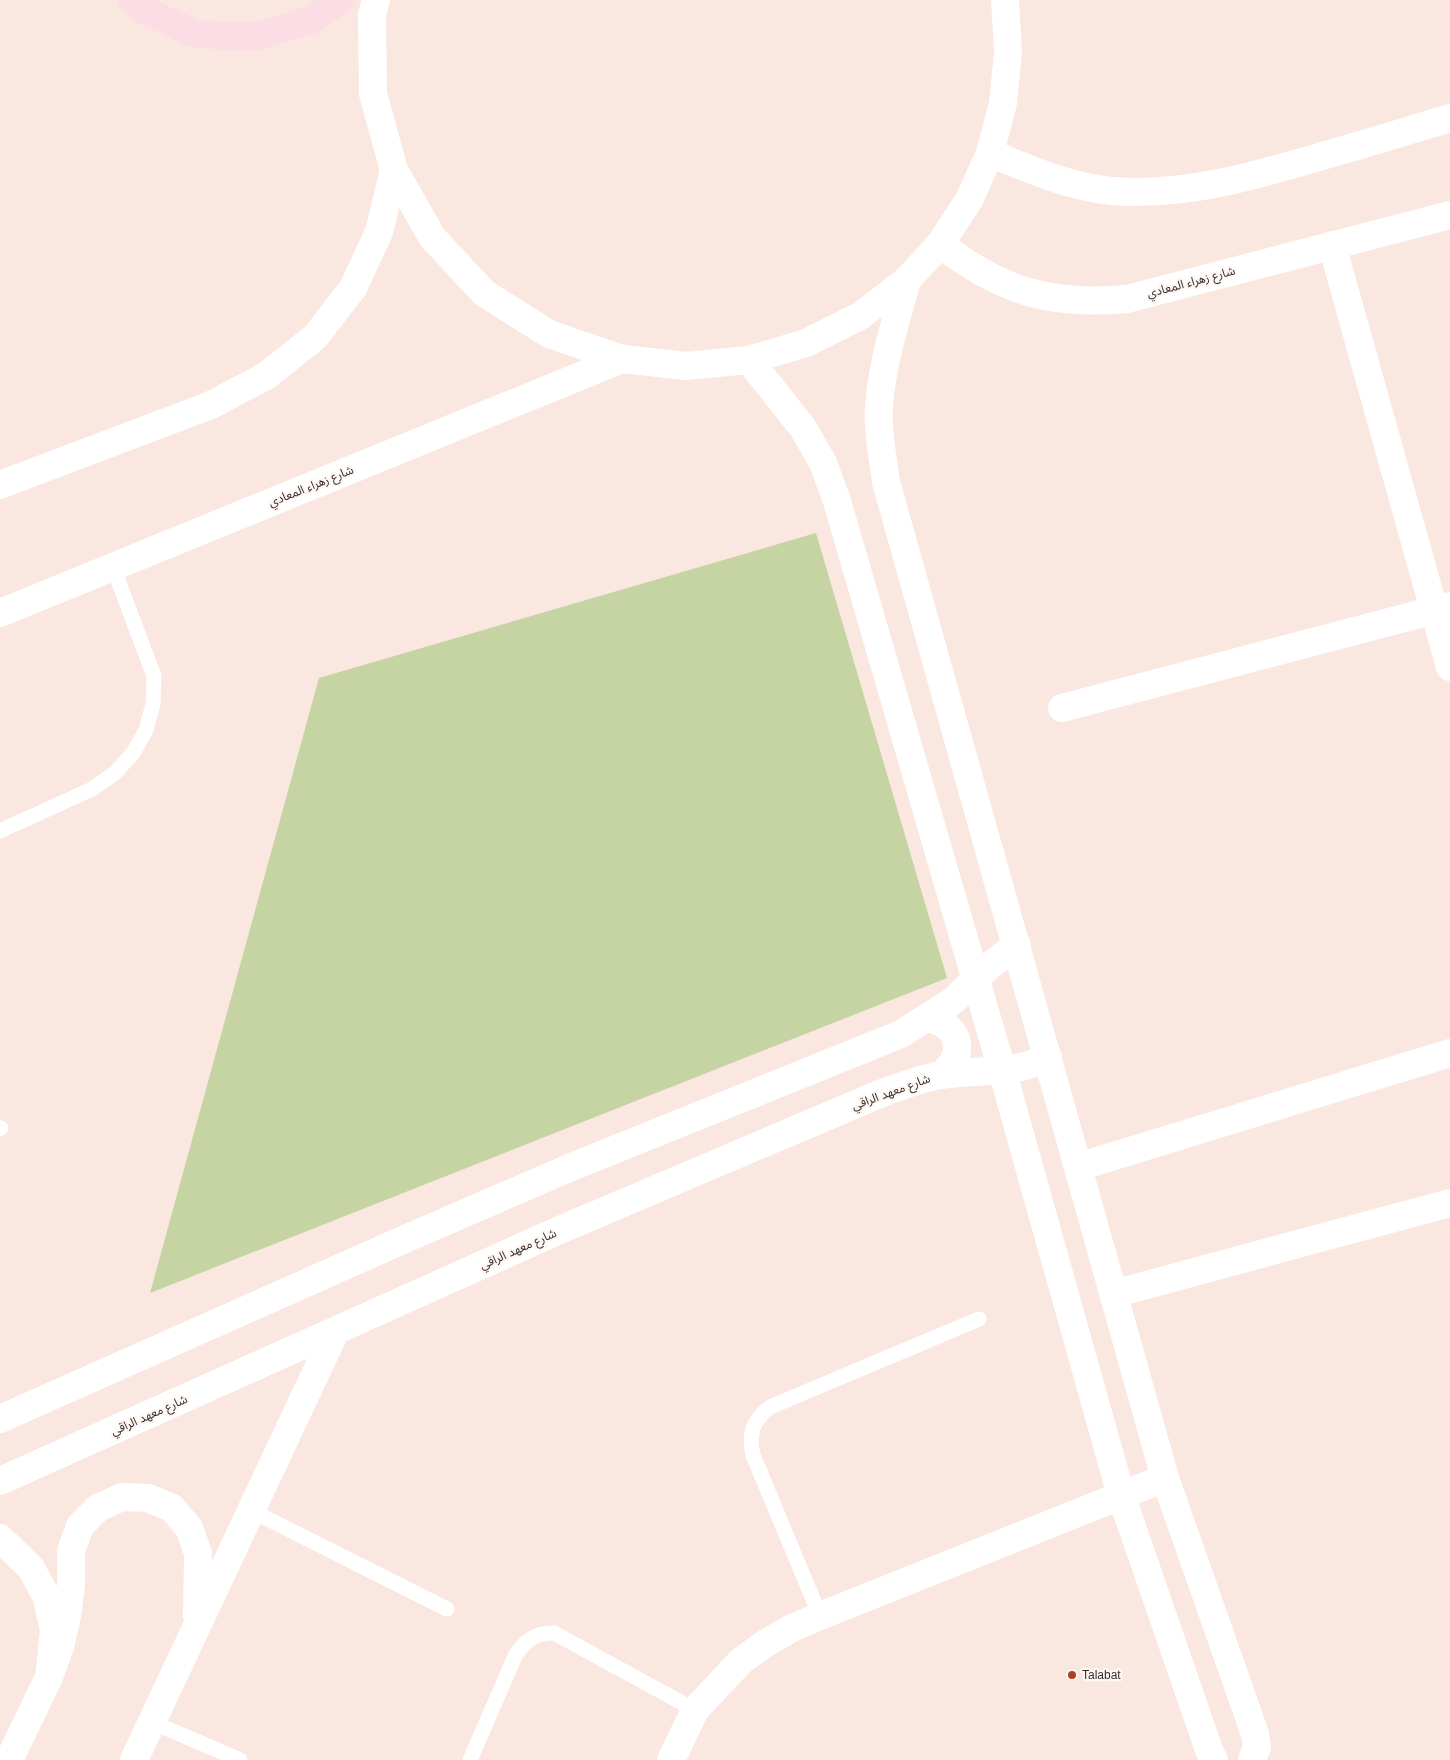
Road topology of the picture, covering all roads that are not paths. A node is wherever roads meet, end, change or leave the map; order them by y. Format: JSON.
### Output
{"nodes":[{"id":1,"x":132,"y":0,"type":"edge"},
{"id":2,"x":340,"y":0,"type":"edge"},
{"id":3,"x":376,"y":0,"type":"edge"},
{"id":4,"x":1005,"y":0,"type":"edge"},
{"id":5,"x":1450,"y":118,"type":"edge"},
{"id":6,"x":990,"y":153,"type":"junction"},
{"id":7,"x":394,"y":170,"type":"junction"},
{"id":8,"x":1450,"y":215,"type":"edge"},
{"id":9,"x":940,"y":244,"type":"junction"},
{"id":10,"x":1332,"y":245,"type":"junction"},
{"id":11,"x":907,"y":280,"type":"junction"},
{"id":12,"x":622,"y":359,"type":"junction"},
{"id":13,"x":749,"y":360,"type":"junction"},
{"id":14,"x":0,"y":485,"type":"edge"},
{"id":15,"x":113,"y":567,"type":"junction"},
{"id":16,"x":1442,"y":608,"type":"edge"},
{"id":17,"x":0,"y":613,"type":"edge"},
{"id":18,"x":1450,"y":667,"type":"edge"},
{"id":19,"x":1062,"y":708,"type":"dead end"},
{"id":20,"x":0,"y":831,"type":"edge"},
{"id":21,"x":1017,"y":945,"type":"junction"},
{"id":22,"x":976,"y":980,"type":"junction"},
{"id":23,"x":928,"y":1018,"type":"junction"},
{"id":24,"x":1450,"y":1053,"type":"edge"},
{"id":25,"x":1048,"y":1057,"type":"junction"},
{"id":26,"x":1002,"y":1070,"type":"junction"},
{"id":27,"x":941,"y":1075,"type":"junction"},
{"id":28,"x":1078,"y":1167,"type":"junction"},
{"id":29,"x":1450,"y":1202,"type":"edge"},
{"id":30,"x":1113,"y":1294,"type":"junction"},
{"id":31,"x":979,"y":1319,"type":"dead end"},
{"id":32,"x":335,"y":1332,"type":"junction"},
{"id":33,"x":0,"y":1418,"type":"edge"},
{"id":34,"x":1165,"y":1478,"type":"junction"},
{"id":35,"x":0,"y":1481,"type":"edge"},
{"id":36,"x":1121,"y":1494,"type":"junction"},
{"id":37,"x":250,"y":1510,"type":"junction"},
{"id":38,"x":0,"y":1538,"type":"edge"},
{"id":39,"x":447,"y":1609,"type":"dead end"},
{"id":40,"x":820,"y":1616,"type":"junction"},
{"id":41,"x":196,"y":1626,"type":"junction"},
{"id":42,"x":48,"y":1677,"type":"junction"},
{"id":43,"x":695,"y":1710,"type":"junction"},
{"id":44,"x":152,"y":1722,"type":"junction"},
{"id":45,"x":9,"y":1760,"type":"edge"},
{"id":46,"x":134,"y":1760,"type":"edge"},
{"id":47,"x":240,"y":1760,"type":"edge"},
{"id":48,"x":470,"y":1760,"type":"edge"},
{"id":49,"x":671,"y":1760,"type":"edge"},
{"id":50,"x":1214,"y":1760,"type":"edge"},
{"id":51,"x":1252,"y":1760,"type":"edge"}],
"edges":[{"from":1,"to":2,"type":"main road"},
{"from":3,"to":7,"type":"street"},
{"from":4,"to":6,"type":"street"},
{"from":5,"to":6,"type":"street"},
{"from":6,"to":9,"type":"street"},
{"from":7,"to":12,"type":"street"},
{"from":7,"to":14,"type":"street"},
{"from":8,"to":10,"type":"street","name":"شارع زهراء المعادي"},
{"from":9,"to":10,"type":"street","name":"شارع زهراء المعادي"},
{"from":9,"to":11,"type":"street"},
{"from":10,"to":16,"type":"street"},
{"from":11,"to":13,"type":"street"},
{"from":11,"to":21,"type":"street"},
{"from":12,"to":13,"type":"street"},
{"from":12,"to":15,"type":"street","name":"شارع زهراء المعادي"},
{"from":13,"to":22,"type":"street"},
{"from":15,"to":17,"type":"street","name":"شارع زهراء المعادي"},
{"from":15,"to":20,"type":"lane"},
{"from":16,"to":18,"type":"street"},
{"from":16,"to":19,"type":"street"},
{"from":21,"to":22,"type":"street"},
{"from":21,"to":25,"type":"street"},
{"from":22,"to":23,"type":"street"},
{"from":22,"to":26,"type":"street"},
{"from":23,"to":27,"type":"street"},
{"from":23,"to":33,"type":"street"},
{"from":24,"to":28,"type":"street"},
{"from":25,"to":26,"type":"street","name":"شارع معهد الراقي"},
{"from":25,"to":28,"type":"street"},
{"from":26,"to":27,"type":"street","name":"شارع معهد الراقي"},
{"from":26,"to":36,"type":"street"},
{"from":27,"to":32,"type":"street","name":"شارع معهد الراقي"},
{"from":28,"to":30,"type":"street"},
{"from":29,"to":30,"type":"street"},
{"from":30,"to":34,"type":"street"},
{"from":31,"to":40,"type":"lane"},
{"from":32,"to":35,"type":"street","name":"شارع معهد الراقي"},
{"from":32,"to":37,"type":"street"},
{"from":34,"to":36,"type":"street"},
{"from":34,"to":51,"type":"street"},
{"from":36,"to":40,"type":"street"},
{"from":36,"to":50,"type":"street"},
{"from":37,"to":39,"type":"lane"},
{"from":37,"to":41,"type":"street"},
{"from":38,"to":42,"type":"street"},
{"from":40,"to":43,"type":"street"},
{"from":41,"to":42,"type":"street"},
{"from":41,"to":44,"type":"street"},
{"from":42,"to":45,"type":"street"},
{"from":43,"to":48,"type":"lane"},
{"from":43,"to":49,"type":"street"},
{"from":44,"to":46,"type":"street"},
{"from":44,"to":47,"type":"lane"}]}
